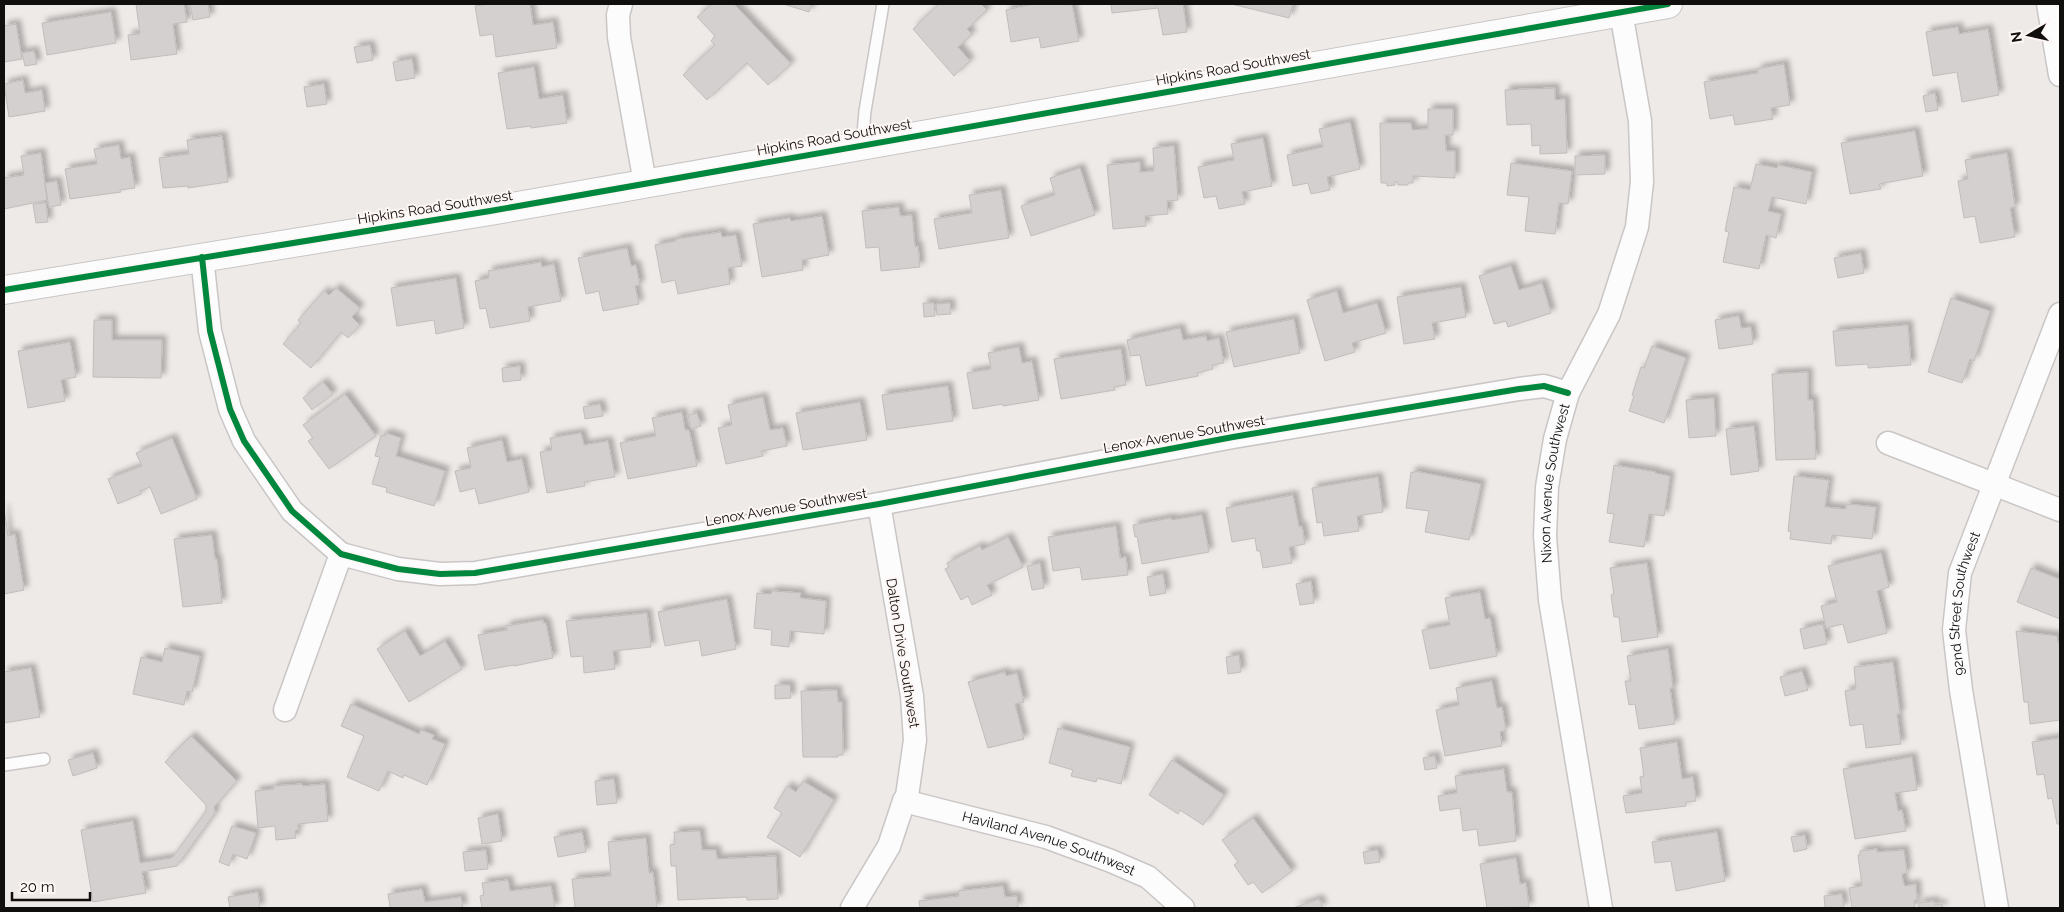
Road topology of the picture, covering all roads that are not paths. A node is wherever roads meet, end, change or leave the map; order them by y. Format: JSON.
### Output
{"nodes":[{"id":1,"x":621,"y":4,"type":"edge"},
{"id":2,"x":883,"y":4,"type":"edge"},
{"id":3,"x":1668,"y":4,"type":"edge"},
{"id":4,"x":2048,"y":4,"type":"edge"},
{"id":5,"x":1621,"y":12,"type":"junction"},
{"id":6,"x":2060,"y":75,"type":"edge"},
{"id":7,"x":862,"y":145,"type":"junction"},
{"id":8,"x":645,"y":183,"type":"junction"},
{"id":9,"x":202,"y":257,"type":"junction"},
{"id":10,"x":4,"y":290,"type":"edge"},
{"id":11,"x":2060,"y":314,"type":"edge"},
{"id":12,"x":1568,"y":394,"type":"junction"},
{"id":13,"x":1888,"y":443,"type":"dead end"},
{"id":14,"x":1995,"y":484,"type":"junction"},
{"id":15,"x":878,"y":504,"type":"junction"},
{"id":16,"x":2060,"y":510,"type":"edge"},
{"id":17,"x":341,"y":554,"type":"junction"},
{"id":18,"x":285,"y":710,"type":"dead end"},
{"id":19,"x":44,"y":759,"type":"dead end"},
{"id":20,"x":4,"y":765,"type":"edge"},
{"id":21,"x":904,"y":801,"type":"junction"},
{"id":22,"x":852,"y":908,"type":"edge"},
{"id":23,"x":1183,"y":908,"type":"edge"},
{"id":24,"x":1601,"y":908,"type":"edge"},
{"id":25,"x":1997,"y":908,"type":"edge"}],
"edges":[{"from":1,"to":8,"type":"street"},
{"from":2,"to":7,"type":"lane"},
{"from":3,"to":5,"type":"street","name":"Hipkins Road Southwest"},
{"from":4,"to":6,"type":"street"},
{"from":5,"to":7,"type":"street","name":"Hipkins Road Southwest"},
{"from":5,"to":12,"type":"street","name":"Nixon Avenue Southwest"},
{"from":7,"to":8,"type":"street","name":"Hipkins Road Southwest"},
{"from":8,"to":9,"type":"street","name":"Hipkins Road Southwest"},
{"from":9,"to":10,"type":"street","name":"Hipkins Road Southwest"},
{"from":9,"to":17,"type":"street","name":"Lenox Avenue Southwest"},
{"from":11,"to":14,"type":"street","name":"92nd Street Southwest"},
{"from":12,"to":15,"type":"street","name":"Lenox Avenue Southwest"},
{"from":12,"to":24,"type":"street","name":"Nixon Avenue Southwest"},
{"from":13,"to":14,"type":"street"},
{"from":14,"to":16,"type":"street"},
{"from":14,"to":25,"type":"street","name":"92nd Street Southwest"},
{"from":15,"to":17,"type":"street","name":"Lenox Avenue Southwest"},
{"from":15,"to":21,"type":"street","name":"Dalton Drive Southwest"},
{"from":17,"to":18,"type":"street"},
{"from":19,"to":20,"type":"lane"},
{"from":21,"to":22,"type":"street","name":"Dalton Drive Southwest"},
{"from":21,"to":23,"type":"street","name":"Haviland Avenue Southwest"}]}
